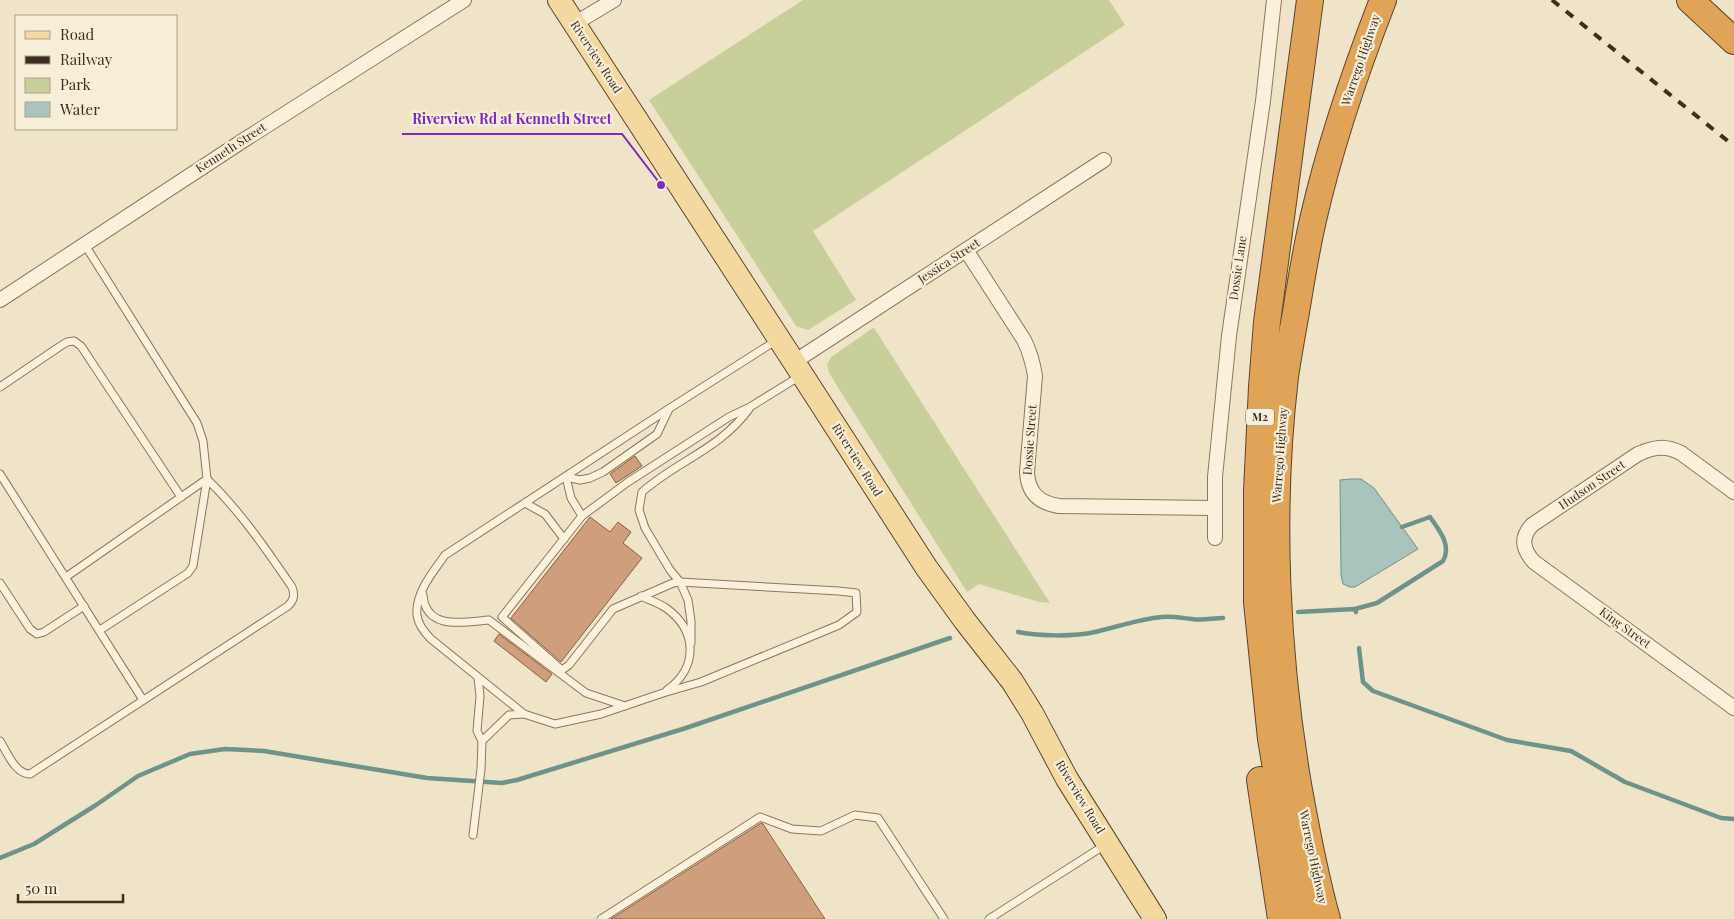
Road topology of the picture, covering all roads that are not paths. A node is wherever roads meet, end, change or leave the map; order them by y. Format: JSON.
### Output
{"nodes":[{"id":1,"x":464,"y":0,"type":"edge"},
{"id":2,"x":559,"y":0,"type":"edge"},
{"id":3,"x":614,"y":0,"type":"edge"},
{"id":4,"x":1274,"y":0,"type":"edge"},
{"id":5,"x":1310,"y":0,"type":"edge"},
{"id":6,"x":1382,"y":0,"type":"edge"},
{"id":7,"x":1690,"y":0,"type":"edge"},
{"id":8,"x":574,"y":24,"type":"junction"},
{"id":9,"x":1725,"y":33,"type":"edge"},
{"id":10,"x":1734,"y":52,"type":"edge"},
{"id":11,"x":1104,"y":160,"type":"dead end"},
{"id":12,"x":85,"y":245,"type":"junction"},
{"id":13,"x":966,"y":250,"type":"junction"},
{"id":14,"x":0,"y":300,"type":"edge"},
{"id":15,"x":779,"y":339,"type":"junction"},
{"id":16,"x":798,"y":368,"type":"junction"},
{"id":17,"x":0,"y":387,"type":"edge"},
{"id":18,"x":750,"y":407,"type":"junction"},
{"id":19,"x":670,"y":408,"type":"junction"},
{"id":20,"x":0,"y":474,"type":"edge"},
{"id":21,"x":566,"y":477,"type":"junction"},
{"id":22,"x":207,"y":479,"type":"junction"},
{"id":23,"x":1734,"y":492,"type":"edge"},
{"id":24,"x":181,"y":497,"type":"junction"},
{"id":25,"x":525,"y":503,"type":"junction"},
{"id":26,"x":1214,"y":508,"type":"junction"},
{"id":27,"x":582,"y":516,"type":"junction"},
{"id":28,"x":1214,"y":538,"type":"dead end"},
{"id":29,"x":564,"y":539,"type":"junction"},
{"id":30,"x":1523,"y":542,"type":"joint"},
{"id":31,"x":66,"y":577,"type":"junction"},
{"id":32,"x":680,"y":582,"type":"junction"},
{"id":33,"x":0,"y":583,"type":"edge"},
{"id":34,"x":423,"y":590,"type":"junction"},
{"id":35,"x":641,"y":596,"type":"junction"},
{"id":36,"x":1257,"y":602,"type":"junction"},
{"id":37,"x":84,"y":606,"type":"junction"},
{"id":38,"x":100,"y":630,"type":"junction"},
{"id":39,"x":691,"y":643,"type":"junction"},
{"id":40,"x":478,"y":678,"type":"junction"},
{"id":41,"x":663,"y":693,"type":"junction"},
{"id":42,"x":143,"y":700,"type":"junction"},
{"id":43,"x":625,"y":706,"type":"junction"},
{"id":44,"x":1734,"y":708,"type":"edge"},
{"id":45,"x":524,"y":714,"type":"junction"},
{"id":46,"x":0,"y":741,"type":"edge"},
{"id":47,"x":482,"y":741,"type":"junction"},
{"id":48,"x":473,"y":835,"type":"dead end"},
{"id":49,"x":1107,"y":844,"type":"junction"},
{"id":50,"x":601,"y":919,"type":"edge"},
{"id":51,"x":944,"y":919,"type":"edge"},
{"id":52,"x":989,"y":919,"type":"edge"},
{"id":53,"x":1155,"y":919,"type":"edge"},
{"id":54,"x":1281,"y":919,"type":"edge"},
{"id":55,"x":1306,"y":919,"type":"edge"},
{"id":56,"x":1327,"y":919,"type":"edge"}],
"edges":[{"from":1,"to":12,"type":"street","name":"Kenneth Street"},
{"from":2,"to":8,"type":"main road","name":"Riverview Road"},
{"from":3,"to":8,"type":"street"},
{"from":4,"to":26,"type":"street","name":"Dossie Lane"},
{"from":5,"to":36,"type":"highway","name":"Warrego Highway","number":"M2"},
{"from":6,"to":56,"type":"highway","name":"Warrego Highway","number":"M2"},
{"from":7,"to":9,"type":"highway"},
{"from":8,"to":15,"type":"main road","name":"Riverview Road"},
{"from":9,"to":10,"type":"highway"},
{"from":11,"to":13,"type":"street","name":"Jessica Street"},
{"from":12,"to":14,"type":"street","name":"Kenneth Street"},
{"from":12,"to":22,"type":"lane"},
{"from":13,"to":16,"type":"street","name":"Jessica Street"},
{"from":13,"to":26,"type":"street","name":"Dossie Street"},
{"from":15,"to":16,"type":"main road","name":"Riverview Road"},
{"from":15,"to":19,"type":"lane"},
{"from":16,"to":18,"type":"lane"},
{"from":16,"to":49,"type":"main road","name":"Riverview Road"},
{"from":17,"to":24,"type":"lane"},
{"from":18,"to":27,"type":"lane"},
{"from":18,"to":32,"type":"lane"},
{"from":19,"to":21,"type":"lane"},
{"from":19,"to":21,"type":"lane"},
{"from":20,"to":31,"type":"lane"},
{"from":21,"to":25,"type":"lane"},
{"from":21,"to":27,"type":"lane"},
{"from":22,"to":24,"type":"lane"},
{"from":22,"to":38,"type":"lane"},
{"from":22,"to":42,"type":"lane"},
{"from":23,"to":30,"type":"street","name":"Hudson Street"},
{"from":24,"to":31,"type":"lane"},
{"from":25,"to":29,"type":"lane"},
{"from":25,"to":34,"type":"lane"},
{"from":26,"to":28,"type":"street","name":"Dossie Lane"},
{"from":27,"to":29,"type":"lane"},
{"from":29,"to":35,"type":"lane"},
{"from":30,"to":44,"type":"street","name":"King Street"},
{"from":31,"to":37,"type":"lane"},
{"from":32,"to":35,"type":"lane"},
{"from":32,"to":39,"type":"lane"},
{"from":32,"to":41,"type":"lane"},
{"from":33,"to":37,"type":"lane"},
{"from":34,"to":40,"type":"lane"},
{"from":34,"to":43,"type":"lane"},
{"from":35,"to":39,"type":"lane"},
{"from":36,"to":54,"type":"highway"},
{"from":36,"to":55,"type":"highway","name":"Warrego Highway","number":"M2"},
{"from":37,"to":38,"type":"lane"},
{"from":38,"to":42,"type":"lane"},
{"from":39,"to":41,"type":"lane"},
{"from":40,"to":45,"type":"lane"},
{"from":40,"to":47,"type":"lane"},
{"from":41,"to":43,"type":"lane"},
{"from":42,"to":46,"type":"lane"},
{"from":43,"to":45,"type":"lane"},
{"from":45,"to":47,"type":"lane"},
{"from":47,"to":48,"type":"lane"},
{"from":49,"to":52,"type":"lane"},
{"from":49,"to":53,"type":"main road","name":"Riverview Road"},
{"from":50,"to":51,"type":"lane"}]}
